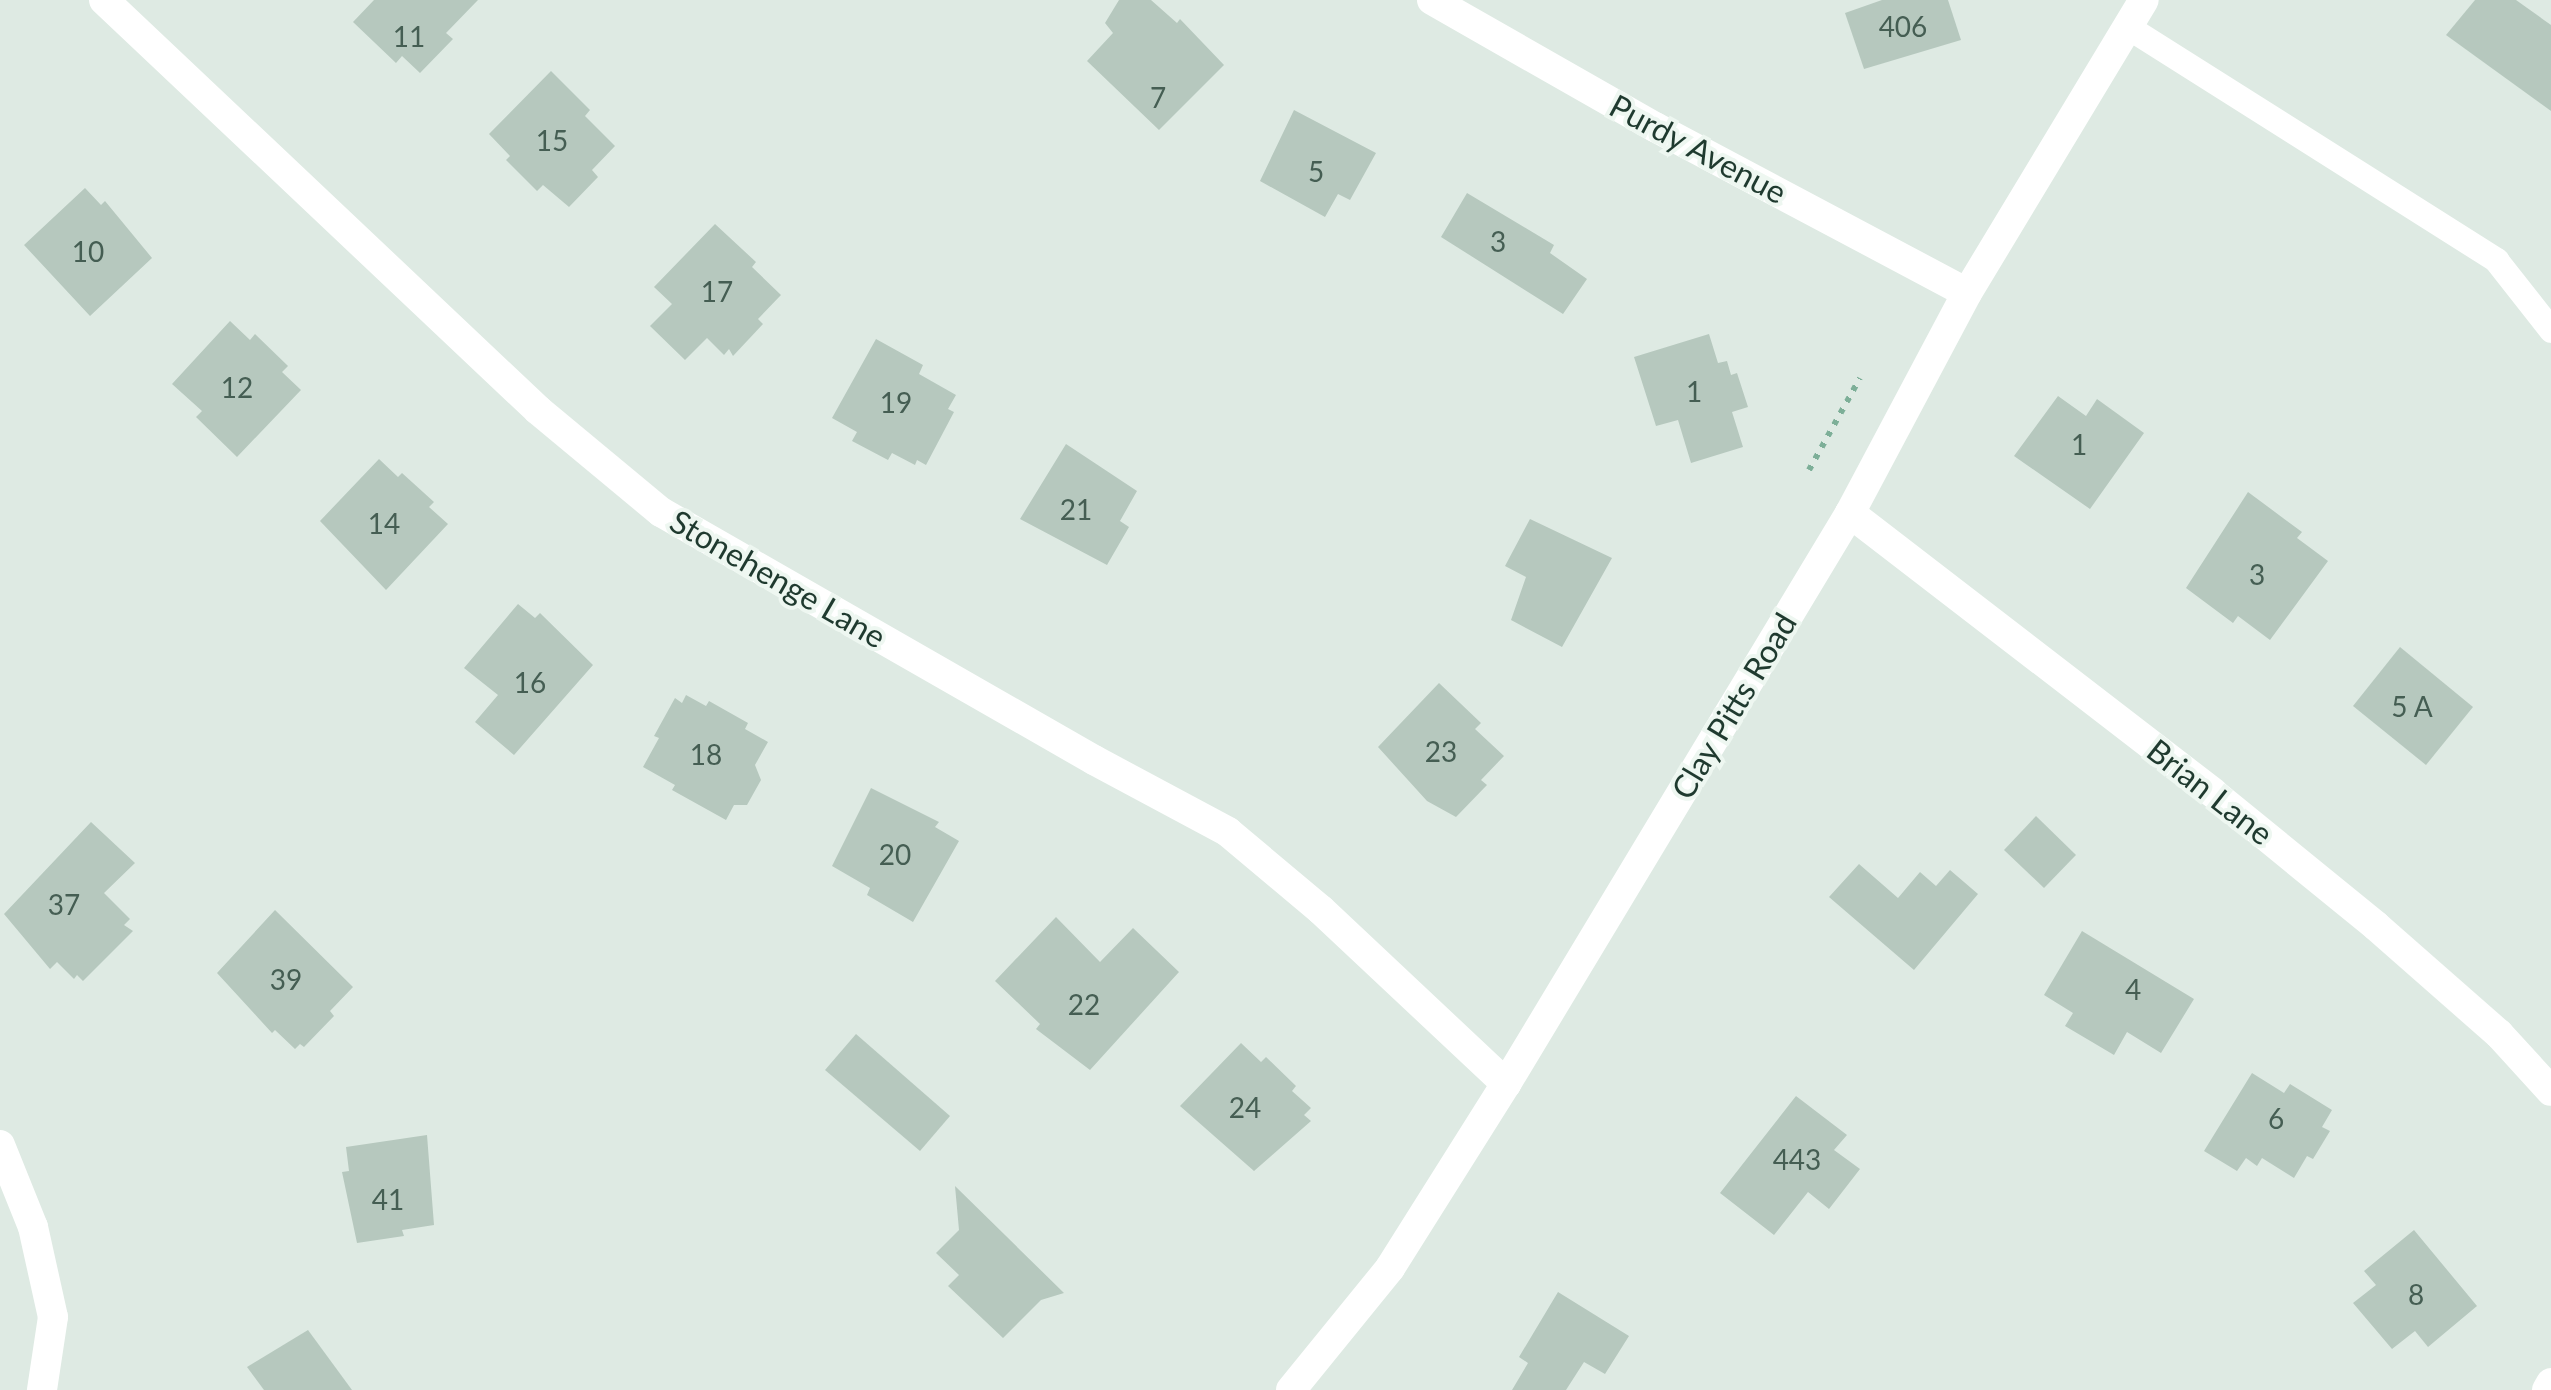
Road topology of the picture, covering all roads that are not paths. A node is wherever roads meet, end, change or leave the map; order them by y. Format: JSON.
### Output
{"nodes":[{"id":1,"x":104,"y":0,"type":"edge"},
{"id":2,"x":1432,"y":0,"type":"edge"},
{"id":3,"x":2144,"y":0,"type":"edge"},
{"id":4,"x":2128,"y":27,"type":"junction"},
{"id":5,"x":1967,"y":292,"type":"junction"},
{"id":6,"x":2551,"y":330,"type":"edge"},
{"id":7,"x":1850,"y":513,"type":"junction"},
{"id":8,"x":1506,"y":1084,"type":"junction"},
{"id":9,"x":2551,"y":1091,"type":"edge"},
{"id":10,"x":0,"y":1144,"type":"edge"},
{"id":11,"x":2551,"y":1383,"type":"edge"},
{"id":12,"x":42,"y":1390,"type":"edge"},
{"id":13,"x":1292,"y":1390,"type":"edge"},
{"id":14,"x":2547,"y":1390,"type":"edge"}],
"edges":[{"from":1,"to":8,"type":"street","name":"Stonehenge Lane"},
{"from":2,"to":5,"type":"street","name":"Purdy Avenue"},
{"from":3,"to":4,"type":"street","name":"Clay Pitts Road"},
{"from":4,"to":5,"type":"street","name":"Clay Pitts Road"},
{"from":4,"to":6,"type":"lane"},
{"from":5,"to":7,"type":"street","name":"Clay Pitts Road"},
{"from":7,"to":8,"type":"street","name":"Clay Pitts Road"},
{"from":7,"to":9,"type":"street","name":"Brian Lane"},
{"from":8,"to":13,"type":"street","name":"Clay Pitts Road"},
{"from":10,"to":12,"type":"street"},
{"from":11,"to":14,"type":"street"}]}
